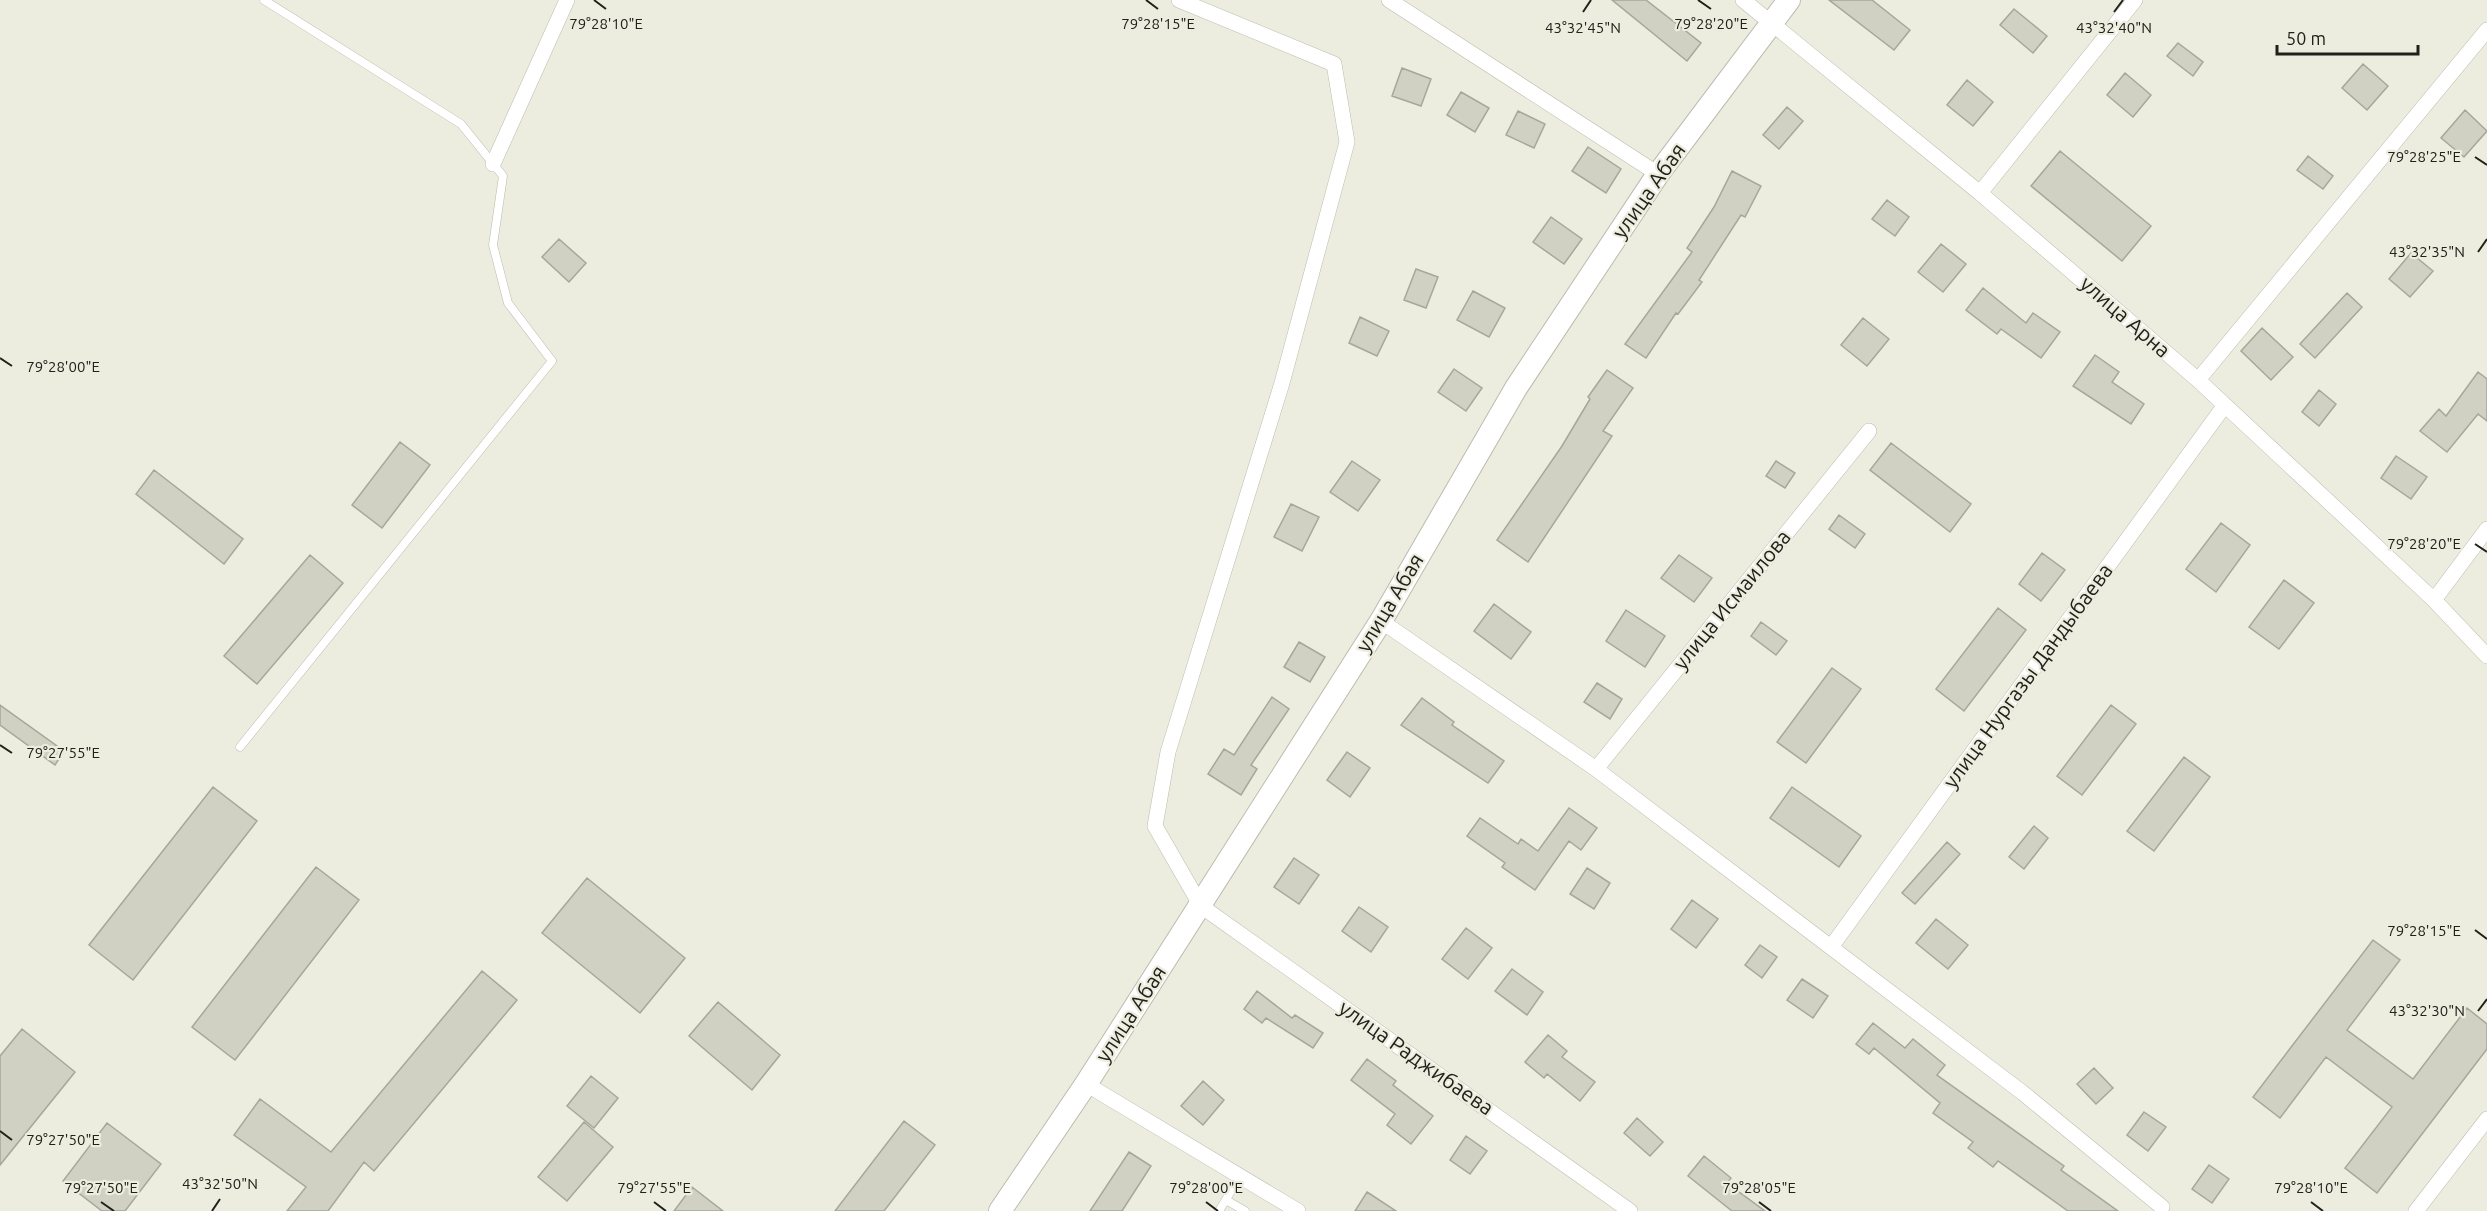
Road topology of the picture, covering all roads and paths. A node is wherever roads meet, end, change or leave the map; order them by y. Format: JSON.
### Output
{"nodes":[{"id":1,"x":264,"y":0,"type":"edge"},
{"id":2,"x":567,"y":0,"type":"edge"},
{"id":3,"x":1179,"y":0,"type":"edge"},
{"id":4,"x":1389,"y":0,"type":"edge"},
{"id":5,"x":1743,"y":0,"type":"edge"},
{"id":6,"x":1789,"y":0,"type":"edge"},
{"id":7,"x":2135,"y":0,"type":"edge"},
{"id":8,"x":1771,"y":24,"type":"junction"},
{"id":9,"x":2487,"y":30,"type":"edge"},
{"id":10,"x":493,"y":164,"type":"junction"},
{"id":11,"x":1659,"y":174,"type":"junction"},
{"id":12,"x":1980,"y":193,"type":"junction"},
{"id":13,"x":2198,"y":380,"type":"junction"},
{"id":14,"x":2225,"y":405,"type":"junction"},
{"id":15,"x":1869,"y":431,"type":"dead end"},
{"id":16,"x":2487,"y":529,"type":"edge"},
{"id":17,"x":2434,"y":600,"type":"junction"},
{"id":18,"x":1381,"y":621,"type":"junction"},
{"id":19,"x":2487,"y":656,"type":"edge"},
{"id":20,"x":240,"y":747,"type":"dead end"},
{"id":21,"x":1596,"y":769,"type":"junction"},
{"id":22,"x":1201,"y":906,"type":"junction"},
{"id":23,"x":1830,"y":947,"type":"junction"},
{"id":24,"x":1086,"y":1084,"type":"junction"},
{"id":25,"x":2487,"y":1119,"type":"edge"},
{"id":26,"x":1240,"y":1176,"type":"junction"},
{"id":27,"x":1226,"y":1200,"type":"junction"},
{"id":28,"x":2162,"y":1207,"type":"dead end"},
{"id":29,"x":1000,"y":1211,"type":"edge"},
{"id":30,"x":1219,"y":1211,"type":"edge"},
{"id":31,"x":1245,"y":1211,"type":"edge"},
{"id":32,"x":1298,"y":1211,"type":"edge"},
{"id":33,"x":1630,"y":1211,"type":"edge"},
{"id":34,"x":2416,"y":1211,"type":"edge"}],
"edges":[{"from":1,"to":10,"type":"lane"},
{"from":2,"to":10,"type":"street"},
{"from":3,"to":22,"type":"street"},
{"from":4,"to":11,"type":"street"},
{"from":5,"to":8,"type":"street","name":"улица Арна"},
{"from":6,"to":8,"type":"street","name":"улица Абая"},
{"from":7,"to":12,"type":"street"},
{"from":8,"to":11,"type":"street","name":"улица Абая"},
{"from":8,"to":12,"type":"street","name":"улица Арна"},
{"from":9,"to":13,"type":"street"},
{"from":10,"to":20,"type":"lane"},
{"from":11,"to":18,"type":"street","name":"улица Абая"},
{"from":12,"to":13,"type":"street","name":"улица Арна"},
{"from":13,"to":14,"type":"street","name":"улица Арна"},
{"from":14,"to":17,"type":"street","name":"улица Арна"},
{"from":14,"to":23,"type":"street","name":"улица Нургазы Дандыбаева"},
{"from":15,"to":21,"type":"street","name":"улица Исмаилова"},
{"from":16,"to":17,"type":"street"},
{"from":17,"to":19,"type":"street","name":"улица Арна"},
{"from":18,"to":21,"type":"street"},
{"from":18,"to":22,"type":"street","name":"улица Абая"},
{"from":21,"to":23,"type":"street"},
{"from":22,"to":24,"type":"street","name":"улица Абая"},
{"from":22,"to":33,"type":"street","name":"улица Раджибаева"},
{"from":23,"to":28,"type":"street"},
{"from":24,"to":26,"type":"street"},
{"from":24,"to":29,"type":"street","name":"улица Абая"},
{"from":25,"to":34,"type":"street"},
{"from":26,"to":27,"type":"lane"},
{"from":26,"to":32,"type":"street"},
{"from":27,"to":30,"type":"lane"},
{"from":27,"to":31,"type":"lane"}]}
